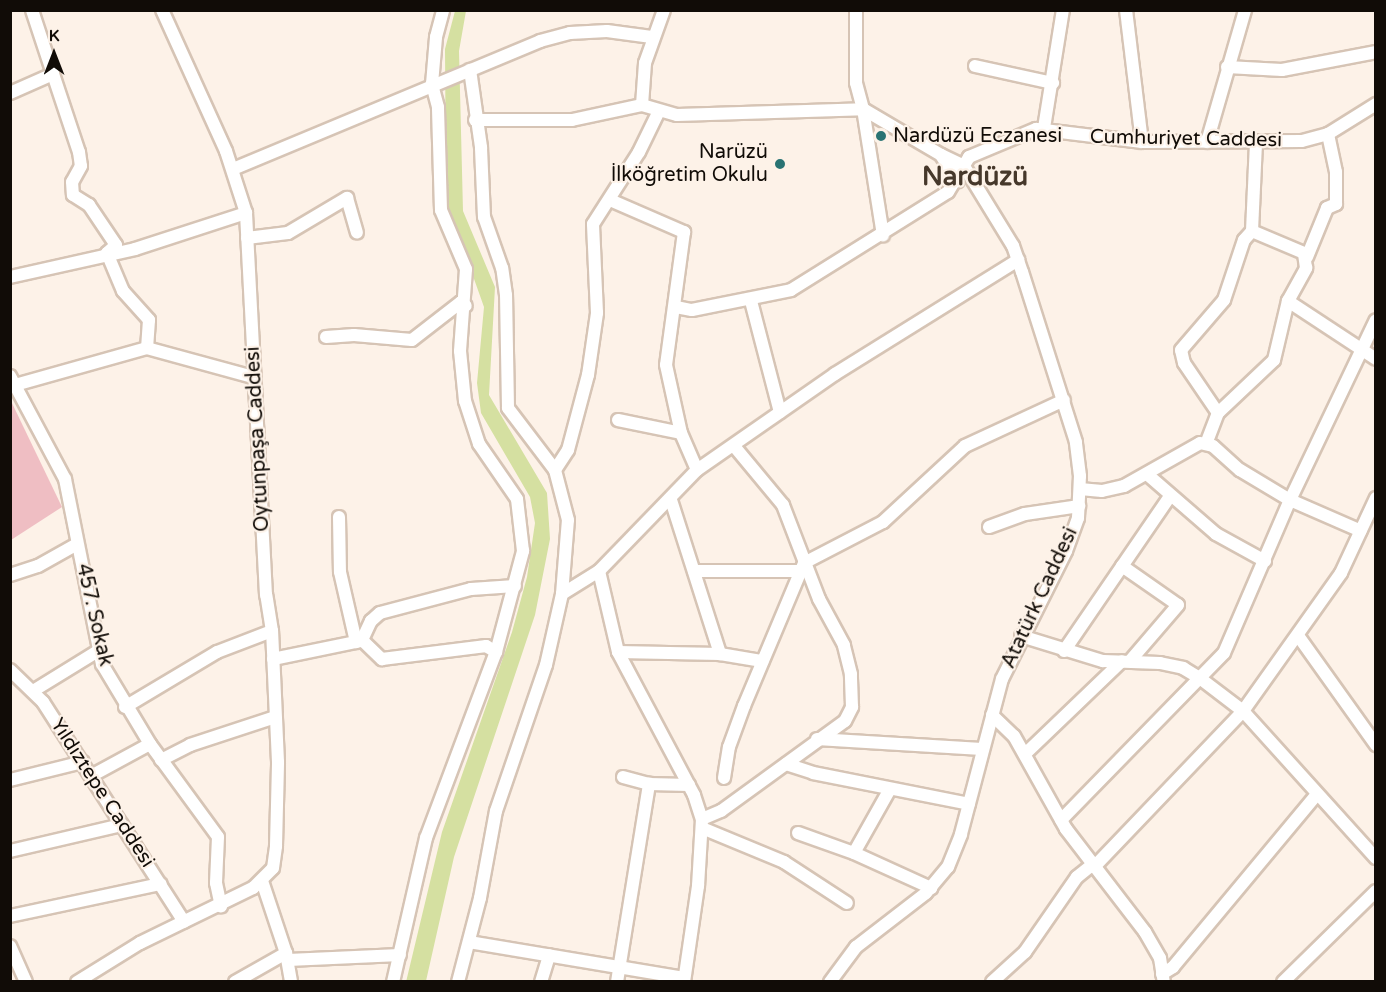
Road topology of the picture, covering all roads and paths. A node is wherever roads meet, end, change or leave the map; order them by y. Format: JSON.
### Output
{"nodes":[{"id":1,"x":32,"y":10,"type":"edge"},
{"id":2,"x":162,"y":10,"type":"edge"},
{"id":3,"x":443,"y":10,"type":"edge"},
{"id":4,"x":664,"y":10,"type":"edge"},
{"id":5,"x":856,"y":10,"type":"edge"},
{"id":6,"x":1063,"y":10,"type":"edge"},
{"id":7,"x":1126,"y":10,"type":"edge"},
{"id":8,"x":1245,"y":10,"type":"edge"},
{"id":9,"x":652,"y":37,"type":"junction"},
{"id":10,"x":1376,"y":52,"type":"edge"},
{"id":11,"x":975,"y":66,"type":"dead end"},
{"id":12,"x":1227,"y":67,"type":"junction"},
{"id":13,"x":470,"y":70,"type":"junction"},
{"id":14,"x":53,"y":74,"type":"junction"},
{"id":15,"x":1053,"y":82,"type":"junction"},
{"id":16,"x":432,"y":84,"type":"junction"},
{"id":17,"x":10,"y":93,"type":"edge"},
{"id":18,"x":1376,"y":104,"type":"edge"},
{"id":19,"x":642,"y":105,"type":"junction"},
{"id":20,"x":863,"y":109,"type":"junction"},
{"id":21,"x":659,"y":111,"type":"junction"},
{"id":22,"x":475,"y":120,"type":"junction"},
{"id":23,"x":1044,"y":128,"type":"junction"},
{"id":24,"x":1328,"y":134,"type":"junction"},
{"id":25,"x":1142,"y":142,"type":"junction"},
{"id":26,"x":1207,"y":142,"type":"junction"},
{"id":27,"x":1256,"y":142,"type":"junction"},
{"id":28,"x":941,"y":155,"type":"junction"},
{"id":29,"x":964,"y":166,"type":"junction"},
{"id":30,"x":233,"y":169,"type":"junction"},
{"id":31,"x":957,"y":181,"type":"junction"},
{"id":32,"x":609,"y":200,"type":"junction"},
{"id":33,"x":246,"y":213,"type":"junction"},
{"id":34,"x":1252,"y":231,"type":"junction"},
{"id":35,"x":357,"y":233,"type":"dead end"},
{"id":36,"x":883,"y":235,"type":"junction"},
{"id":37,"x":247,"y":238,"type":"junction"},
{"id":38,"x":107,"y":253,"type":"junction"},
{"id":39,"x":1307,"y":257,"type":"junction"},
{"id":40,"x":1018,"y":260,"type":"junction"},
{"id":41,"x":10,"y":277,"type":"edge"},
{"id":42,"x":750,"y":301,"type":"junction"},
{"id":43,"x":1288,"y":301,"type":"junction"},
{"id":44,"x":466,"y":306,"type":"junction"},
{"id":45,"x":676,"y":307,"type":"junction"},
{"id":46,"x":1376,"y":320,"type":"edge"},
{"id":47,"x":326,"y":337,"type":"dead end"},
{"id":48,"x":147,"y":348,"type":"junction"},
{"id":49,"x":1362,"y":350,"type":"junction"},
{"id":50,"x":1376,"y":359,"type":"edge"},
{"id":51,"x":253,"y":376,"type":"junction"},
{"id":52,"x":13,"y":381,"type":"edge"},
{"id":53,"x":1064,"y":400,"type":"junction"},
{"id":54,"x":780,"y":412,"type":"junction"},
{"id":55,"x":1218,"y":413,"type":"junction"},
{"id":56,"x":618,"y":420,"type":"dead end"},
{"id":57,"x":681,"y":433,"type":"junction"},
{"id":58,"x":1206,"y":444,"type":"junction"},
{"id":59,"x":734,"y":446,"type":"junction"},
{"id":60,"x":555,"y":470,"type":"junction"},
{"id":61,"x":697,"y":470,"type":"junction"},
{"id":62,"x":1148,"y":475,"type":"junction"},
{"id":63,"x":1080,"y":489,"type":"junction"},
{"id":64,"x":1170,"y":496,"type":"junction"},
{"id":65,"x":1376,"y":498,"type":"edge"},
{"id":66,"x":671,"y":500,"type":"junction"},
{"id":67,"x":1290,"y":500,"type":"junction"},
{"id":68,"x":1079,"y":506,"type":"junction"},
{"id":69,"x":1372,"y":516,"type":"edge"},
{"id":70,"x":339,"y":518,"type":"dead end"},
{"id":71,"x":989,"y":527,"type":"dead end"},
{"id":72,"x":1360,"y":531,"type":"junction"},
{"id":73,"x":77,"y":544,"type":"junction"},
{"id":74,"x":1265,"y":561,"type":"junction"},
{"id":75,"x":1122,"y":566,"type":"junction"},
{"id":76,"x":803,"y":567,"type":"junction"},
{"id":77,"x":599,"y":571,"type":"junction"},
{"id":78,"x":694,"y":571,"type":"junction"},
{"id":79,"x":10,"y":575,"type":"edge"},
{"id":80,"x":515,"y":586,"type":"junction"},
{"id":81,"x":562,"y":594,"type":"junction"},
{"id":82,"x":272,"y":631,"type":"junction"},
{"id":83,"x":1021,"y":636,"type":"junction"},
{"id":84,"x":1299,"y":637,"type":"junction"},
{"id":85,"x":359,"y":641,"type":"junction"},
{"id":86,"x":98,"y":651,"type":"junction"},
{"id":87,"x":1064,"y":651,"type":"junction"},
{"id":88,"x":495,"y":652,"type":"junction"},
{"id":89,"x":618,"y":652,"type":"junction"},
{"id":90,"x":720,"y":654,"type":"junction"},
{"id":91,"x":273,"y":659,"type":"junction"},
{"id":92,"x":762,"y":661,"type":"junction"},
{"id":93,"x":1126,"y":661,"type":"junction"},
{"id":94,"x":10,"y":670,"type":"edge"},
{"id":95,"x":1201,"y":679,"type":"junction"},
{"id":96,"x":33,"y":691,"type":"junction"},
{"id":97,"x":125,"y":707,"type":"junction"},
{"id":98,"x":1243,"y":711,"type":"junction"},
{"id":99,"x":992,"y":715,"type":"junction"},
{"id":100,"x":275,"y":717,"type":"junction"},
{"id":101,"x":817,"y":739,"type":"junction"},
{"id":102,"x":150,"y":744,"type":"junction"},
{"id":103,"x":1376,"y":746,"type":"edge"},
{"id":104,"x":982,"y":749,"type":"junction"},
{"id":105,"x":1025,"y":754,"type":"junction"},
{"id":106,"x":160,"y":760,"type":"junction"},
{"id":107,"x":83,"y":762,"type":"junction"},
{"id":108,"x":786,"y":765,"type":"junction"},
{"id":109,"x":91,"y":776,"type":"junction"},
{"id":110,"x":623,"y":777,"type":"dead end"},
{"id":111,"x":724,"y":778,"type":"dead end"},
{"id":112,"x":10,"y":780,"type":"edge"},
{"id":113,"x":649,"y":784,"type":"junction"},
{"id":114,"x":689,"y":785,"type":"junction"},
{"id":115,"x":890,"y":789,"type":"junction"},
{"id":116,"x":1317,"y":794,"type":"junction"},
{"id":117,"x":969,"y":804,"type":"junction"},
{"id":118,"x":1061,"y":820,"type":"junction"},
{"id":119,"x":702,"y":823,"type":"junction"},
{"id":120,"x":122,"y":825,"type":"junction"},
{"id":121,"x":798,"y":833,"type":"dead end"},
{"id":122,"x":10,"y":851,"type":"edge"},
{"id":123,"x":854,"y":853,"type":"junction"},
{"id":124,"x":1376,"y":858,"type":"edge"},
{"id":125,"x":1093,"y":866,"type":"junction"},
{"id":126,"x":262,"y":881,"type":"junction"},
{"id":127,"x":161,"y":884,"type":"junction"},
{"id":128,"x":931,"y":888,"type":"junction"},
{"id":129,"x":1376,"y":891,"type":"edge"},
{"id":130,"x":847,"y":903,"type":"dead end"},
{"id":131,"x":221,"y":906,"type":"junction"},
{"id":132,"x":10,"y":916,"type":"edge"},
{"id":133,"x":184,"y":922,"type":"junction"},
{"id":134,"x":469,"y":942,"type":"junction"},
{"id":135,"x":10,"y":946,"type":"edge"},
{"id":136,"x":400,"y":955,"type":"junction"},
{"id":137,"x":549,"y":955,"type":"junction"},
{"id":138,"x":287,"y":956,"type":"junction"},
{"id":139,"x":620,"y":967,"type":"junction"},
{"id":140,"x":1163,"y":978,"type":"edge"},
{"id":141,"x":684,"y":980,"type":"edge"},
{"id":142,"x":26,"y":981,"type":"edge"},
{"id":143,"x":77,"y":981,"type":"edge"},
{"id":144,"x":235,"y":981,"type":"edge"},
{"id":145,"x":291,"y":981,"type":"edge"},
{"id":146,"x":393,"y":981,"type":"edge"},
{"id":147,"x":458,"y":981,"type":"edge"},
{"id":148,"x":541,"y":981,"type":"edge"},
{"id":149,"x":617,"y":981,"type":"edge"},
{"id":150,"x":830,"y":981,"type":"edge"},
{"id":151,"x":992,"y":981,"type":"edge"},
{"id":152,"x":1283,"y":981,"type":"edge"}],
"edges":[{"from":1,"to":14,"type":"street"},
{"from":2,"to":30,"type":"street","name":"Oytunpaşa Caddesi"},
{"from":3,"to":16,"type":"street"},
{"from":4,"to":9,"type":"street"},
{"from":5,"to":20,"type":"street"},
{"from":6,"to":15,"type":"street"},
{"from":7,"to":25,"type":"street"},
{"from":8,"to":12,"type":"street"},
{"from":9,"to":13,"type":"street"},
{"from":9,"to":19,"type":"street"},
{"from":10,"to":12,"type":"street"},
{"from":11,"to":15,"type":"street"},
{"from":12,"to":26,"type":"street"},
{"from":13,"to":16,"type":"street"},
{"from":13,"to":22,"type":"street"},
{"from":14,"to":17,"type":"street"},
{"from":14,"to":38,"type":"street"},
{"from":15,"to":23,"type":"street"},
{"from":16,"to":30,"type":"street"},
{"from":16,"to":44,"type":"street"},
{"from":18,"to":24,"type":"street","name":"Cumhuriyet Caddesi"},
{"from":19,"to":21,"type":"street"},
{"from":19,"to":22,"type":"street"},
{"from":20,"to":21,"type":"street"},
{"from":20,"to":28,"type":"street"},
{"from":20,"to":36,"type":"street"},
{"from":21,"to":32,"type":"street"},
{"from":22,"to":60,"type":"street"},
{"from":23,"to":25,"type":"street","name":"Cumhuriyet Caddesi"},
{"from":23,"to":29,"type":"street"},
{"from":24,"to":27,"type":"street","name":"Cumhuriyet Caddesi"},
{"from":24,"to":39,"type":"street"},
{"from":25,"to":26,"type":"street","name":"Cumhuriyet Caddesi"},
{"from":26,"to":27,"type":"street","name":"Cumhuriyet Caddesi"},
{"from":27,"to":34,"type":"street"},
{"from":28,"to":29,"type":"street"},
{"from":28,"to":31,"type":"street"},
{"from":29,"to":31,"type":"street"},
{"from":29,"to":40,"type":"street","name":"Atatürk Caddesi"},
{"from":30,"to":33,"type":"street","name":"Oytunpaşa Caddesi"},
{"from":31,"to":36,"type":"street"},
{"from":32,"to":45,"type":"street"},
{"from":32,"to":60,"type":"street"},
{"from":33,"to":37,"type":"street","name":"Oytunpaşa Caddesi"},
{"from":33,"to":38,"type":"street"},
{"from":34,"to":39,"type":"street"},
{"from":34,"to":55,"type":"street"},
{"from":35,"to":37,"type":"street"},
{"from":36,"to":42,"type":"street"},
{"from":37,"to":51,"type":"street","name":"Oytunpaşa Caddesi"},
{"from":38,"to":41,"type":"street"},
{"from":38,"to":48,"type":"street"},
{"from":39,"to":43,"type":"street"},
{"from":40,"to":53,"type":"street","name":"Atatürk Caddesi"},
{"from":40,"to":54,"type":"street"},
{"from":42,"to":45,"type":"street"},
{"from":42,"to":54,"type":"street"},
{"from":43,"to":49,"type":"street"},
{"from":43,"to":55,"type":"street"},
{"from":44,"to":47,"type":"street"},
{"from":44,"to":80,"type":"street"},
{"from":45,"to":57,"type":"street"},
{"from":46,"to":49,"type":"street"},
{"from":48,"to":51,"type":"street"},
{"from":48,"to":52,"type":"street"},
{"from":49,"to":50,"type":"street"},
{"from":49,"to":67,"type":"street"},
{"from":51,"to":82,"type":"street","name":"Oytunpaşa Caddesi"},
{"from":52,"to":73,"type":"street","name":"457. Sokak"},
{"from":53,"to":63,"type":"street","name":"Atatürk Caddesi"},
{"from":53,"to":76,"type":"street"},
{"from":54,"to":59,"type":"street"},
{"from":55,"to":58,"type":"street"},
{"from":56,"to":57,"type":"street"},
{"from":57,"to":61,"type":"street"},
{"from":58,"to":62,"type":"street"},
{"from":58,"to":67,"type":"street"},
{"from":59,"to":61,"type":"street"},
{"from":59,"to":76,"type":"street"},
{"from":60,"to":81,"type":"street"},
{"from":61,"to":66,"type":"street"},
{"from":62,"to":63,"type":"street"},
{"from":62,"to":64,"type":"street"},
{"from":63,"to":68,"type":"street","name":"Atatürk Caddesi"},
{"from":64,"to":74,"type":"street"},
{"from":64,"to":75,"type":"street"},
{"from":65,"to":69,"type":"street"},
{"from":66,"to":77,"type":"street"},
{"from":66,"to":78,"type":"street"},
{"from":67,"to":72,"type":"street"},
{"from":67,"to":74,"type":"street"},
{"from":68,"to":71,"type":"street"},
{"from":68,"to":83,"type":"street","name":"Atatürk Caddesi"},
{"from":69,"to":72,"type":"street"},
{"from":70,"to":85,"type":"street"},
{"from":72,"to":84,"type":"street"},
{"from":73,"to":79,"type":"street"},
{"from":73,"to":86,"type":"street","name":"457. Sokak"},
{"from":74,"to":95,"type":"street"},
{"from":75,"to":87,"type":"street"},
{"from":75,"to":93,"type":"street"},
{"from":76,"to":78,"type":"street"},
{"from":76,"to":92,"type":"street"},
{"from":76,"to":101,"type":"street"},
{"from":77,"to":81,"type":"street"},
{"from":77,"to":89,"type":"street"},
{"from":78,"to":90,"type":"street"},
{"from":80,"to":85,"type":"street"},
{"from":80,"to":88,"type":"street"},
{"from":81,"to":134,"type":"street"},
{"from":82,"to":91,"type":"street","name":"Oytunpaşa Caddesi"},
{"from":82,"to":97,"type":"street"},
{"from":83,"to":87,"type":"street"},
{"from":83,"to":99,"type":"street","name":"Atatürk Caddesi"},
{"from":84,"to":98,"type":"street"},
{"from":84,"to":103,"type":"street"},
{"from":85,"to":88,"type":"street"},
{"from":85,"to":91,"type":"street"},
{"from":86,"to":96,"type":"street"},
{"from":86,"to":97,"type":"street","name":"457. Sokak"},
{"from":87,"to":93,"type":"street"},
{"from":88,"to":136,"type":"street"},
{"from":89,"to":90,"type":"street"},
{"from":89,"to":114,"type":"street"},
{"from":90,"to":92,"type":"street"},
{"from":91,"to":100,"type":"street","name":"Oytunpaşa Caddesi"},
{"from":92,"to":111,"type":"street"},
{"from":93,"to":95,"type":"street"},
{"from":93,"to":105,"type":"street"},
{"from":94,"to":96,"type":"street","name":"Yıldıztepe Caddesi"},
{"from":95,"to":98,"type":"street"},
{"from":95,"to":118,"type":"street"},
{"from":96,"to":107,"type":"street","name":"Yıldıztepe Caddesi"},
{"from":97,"to":102,"type":"street","name":"457. Sokak"},
{"from":98,"to":116,"type":"street"},
{"from":98,"to":125,"type":"street"},
{"from":99,"to":104,"type":"street","name":"Atatürk Caddesi"},
{"from":99,"to":105,"type":"street"},
{"from":100,"to":106,"type":"street"},
{"from":100,"to":126,"type":"street","name":"Oytunpaşa Caddesi"},
{"from":101,"to":104,"type":"street"},
{"from":101,"to":108,"type":"street"},
{"from":102,"to":106,"type":"street","name":"457. Sokak"},
{"from":102,"to":109,"type":"street"},
{"from":104,"to":117,"type":"street","name":"Atatürk Caddesi"},
{"from":105,"to":118,"type":"street"},
{"from":106,"to":131,"type":"street","name":"457. Sokak"},
{"from":107,"to":109,"type":"street","name":"Yıldıztepe Caddesi"},
{"from":107,"to":112,"type":"street"},
{"from":108,"to":115,"type":"street"},
{"from":108,"to":119,"type":"street"},
{"from":109,"to":120,"type":"street","name":"Yıldıztepe Caddesi"},
{"from":110,"to":113,"type":"street"},
{"from":113,"to":114,"type":"street"},
{"from":113,"to":139,"type":"street"},
{"from":114,"to":119,"type":"street"},
{"from":115,"to":117,"type":"street"},
{"from":115,"to":123,"type":"street"},
{"from":116,"to":124,"type":"street"},
{"from":116,"to":140,"type":"street"},
{"from":117,"to":128,"type":"street","name":"Atatürk Caddesi"},
{"from":118,"to":125,"type":"street"},
{"from":119,"to":130,"type":"street"},
{"from":119,"to":141,"type":"street"},
{"from":120,"to":122,"type":"street"},
{"from":120,"to":127,"type":"street","name":"Yıldıztepe Caddesi"},
{"from":121,"to":123,"type":"street"},
{"from":123,"to":128,"type":"street"},
{"from":125,"to":140,"type":"street"},
{"from":125,"to":151,"type":"street"},
{"from":126,"to":131,"type":"street"},
{"from":126,"to":138,"type":"street"},
{"from":127,"to":132,"type":"street"},
{"from":127,"to":133,"type":"street","name":"Yıldıztepe Caddesi"},
{"from":128,"to":150,"type":"street","name":"Atatürk Caddesi"},
{"from":129,"to":152,"type":"street"},
{"from":131,"to":133,"type":"street"},
{"from":133,"to":143,"type":"street"},
{"from":134,"to":137,"type":"street"},
{"from":134,"to":147,"type":"street"},
{"from":135,"to":142,"type":"street"},
{"from":136,"to":138,"type":"street"},
{"from":136,"to":146,"type":"street"},
{"from":137,"to":139,"type":"street"},
{"from":137,"to":148,"type":"street"},
{"from":138,"to":144,"type":"street"},
{"from":138,"to":145,"type":"street"},
{"from":139,"to":141,"type":"street"},
{"from":139,"to":149,"type":"street"}]}
